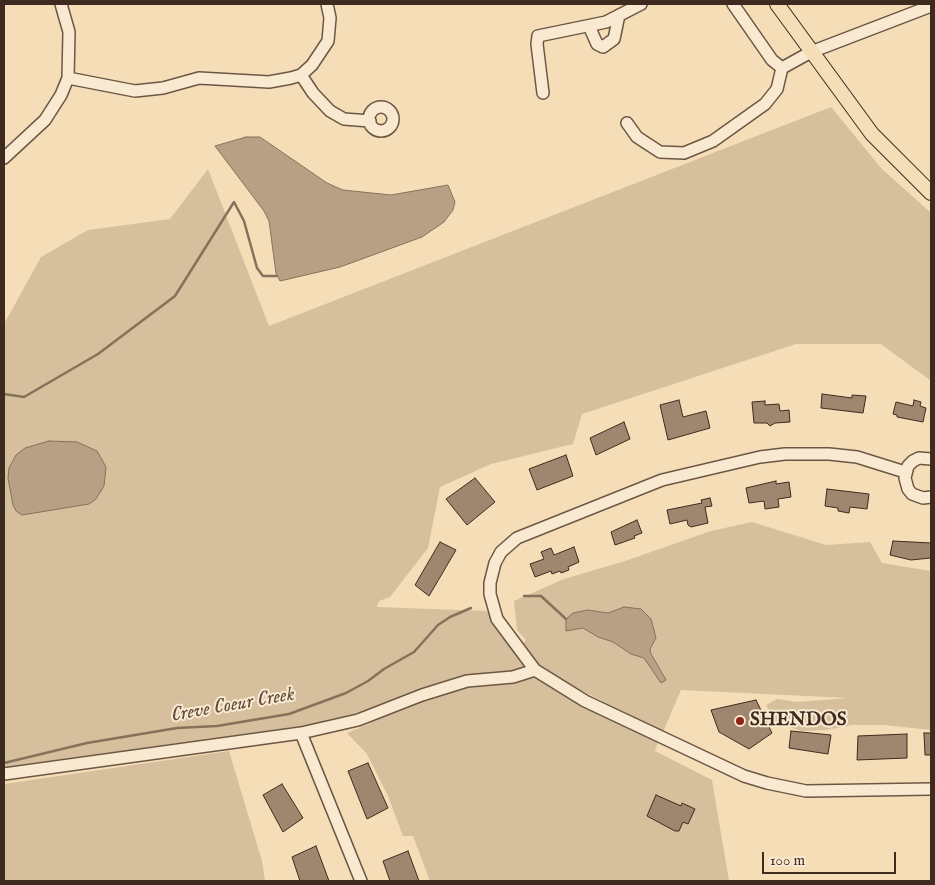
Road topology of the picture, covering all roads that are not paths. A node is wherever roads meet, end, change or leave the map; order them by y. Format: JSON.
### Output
{"nodes":[{"id":1,"x":61,"y":4,"type":"edge"},
{"id":2,"x":327,"y":4,"type":"edge"},
{"id":3,"x":641,"y":4,"type":"edge"},
{"id":4,"x":733,"y":4,"type":"edge"},
{"id":5,"x":777,"y":4,"type":"edge"},
{"id":6,"x":931,"y":6,"type":"edge"},
{"id":7,"x":619,"y":15,"type":"junction"},
{"id":8,"x":589,"y":26,"type":"junction"},
{"id":9,"x":812,"y":52,"type":"junction"},
{"id":10,"x":782,"y":68,"type":"junction"},
{"id":11,"x":301,"y":75,"type":"junction"},
{"id":12,"x":68,"y":78,"type":"junction"},
{"id":13,"x":543,"y":93,"type":"dead end"},
{"id":14,"x":370,"y":121,"type":"dead end"},
{"id":15,"x":627,"y":123,"type":"dead end"},
{"id":16,"x":4,"y":158,"type":"edge"},
{"id":17,"x":931,"y":193,"type":"edge"},
{"id":18,"x":931,"y":459,"type":"edge"},
{"id":19,"x":905,"y":472,"type":"junction"},
{"id":20,"x":931,"y":497,"type":"edge"},
{"id":21,"x":535,"y":670,"type":"junction"},
{"id":22,"x":301,"y":733,"type":"junction"},
{"id":23,"x":4,"y":774,"type":"edge"},
{"id":24,"x":931,"y":789,"type":"edge"},
{"id":25,"x":361,"y":881,"type":"edge"}],
"edges":[{"from":1,"to":12,"type":"street"},
{"from":2,"to":11,"type":"street"},
{"from":3,"to":7,"type":"street"},
{"from":4,"to":10,"type":"street"},
{"from":5,"to":9,"type":"main road"},
{"from":6,"to":9,"type":"street"},
{"from":7,"to":8,"type":"street"},
{"from":7,"to":8,"type":"street"},
{"from":8,"to":13,"type":"street"},
{"from":9,"to":10,"type":"street"},
{"from":9,"to":17,"type":"main road"},
{"from":10,"to":15,"type":"street"},
{"from":11,"to":12,"type":"street"},
{"from":11,"to":14,"type":"street"},
{"from":12,"to":16,"type":"street"},
{"from":18,"to":19,"type":"street"},
{"from":19,"to":20,"type":"street"},
{"from":19,"to":21,"type":"street"},
{"from":21,"to":22,"type":"street"},
{"from":21,"to":24,"type":"street"},
{"from":22,"to":23,"type":"street"},
{"from":22,"to":25,"type":"street"}]}
